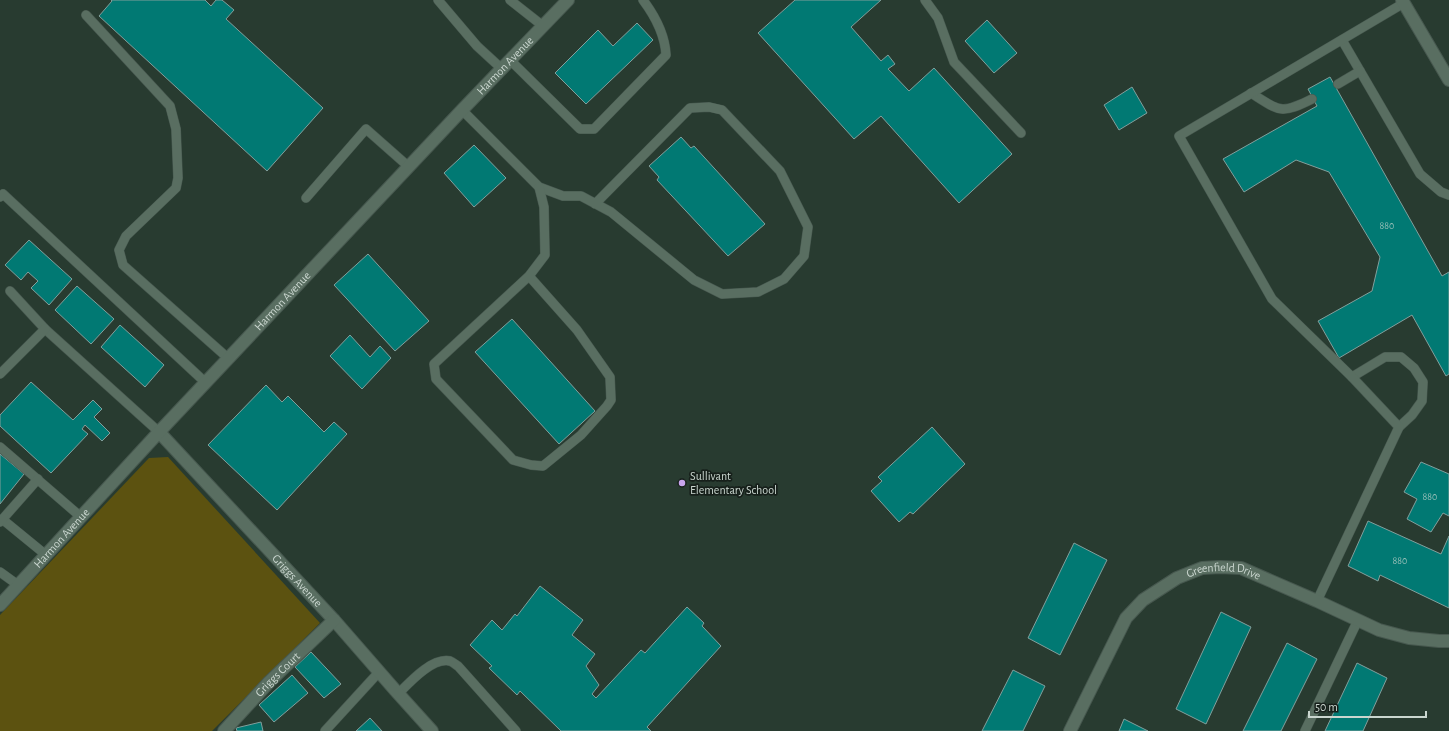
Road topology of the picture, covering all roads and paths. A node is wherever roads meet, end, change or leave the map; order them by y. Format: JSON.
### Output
{"nodes":[{"id":1,"x":438,"y":0,"type":"edge"},
{"id":2,"x":510,"y":0,"type":"edge"},
{"id":3,"x":568,"y":0,"type":"edge"},
{"id":4,"x":642,"y":0,"type":"edge"},
{"id":5,"x":925,"y":0,"type":"edge"},
{"id":6,"x":1403,"y":2,"type":"edge"},
{"id":7,"x":86,"y":15,"type":"dead end"},
{"id":8,"x":543,"y":26,"type":"junction"},
{"id":9,"x":1342,"y":40,"type":"junction"},
{"id":10,"x":510,"y":60,"type":"junction"},
{"id":11,"x":502,"y":69,"type":"junction"},
{"id":12,"x":1360,"y":71,"type":"junction"},
{"id":13,"x":1449,"y":80,"type":"edge"},
{"id":14,"x":1338,"y":84,"type":"dead end"},
{"id":15,"x":1251,"y":93,"type":"junction"},
{"id":16,"x":1312,"y":99,"type":"dead end"},
{"id":17,"x":462,"y":110,"type":"junction"},
{"id":18,"x":1021,"y":133,"type":"dead end"},
{"id":19,"x":409,"y":166,"type":"junction"},
{"id":20,"x":539,"y":187,"type":"junction"},
{"id":21,"x":1449,"y":195,"type":"edge"},
{"id":22,"x":0,"y":197,"type":"edge"},
{"id":23,"x":306,"y":198,"type":"dead end"},
{"id":24,"x":595,"y":204,"type":"junction"},
{"id":25,"x":529,"y":276,"type":"junction"},
{"id":26,"x":10,"y":292,"type":"dead end"},
{"id":27,"x":46,"y":329,"type":"junction"},
{"id":28,"x":229,"y":359,"type":"junction"},
{"id":29,"x":0,"y":374,"type":"edge"},
{"id":30,"x":1352,"y":377,"type":"junction"},
{"id":31,"x":206,"y":383,"type":"junction"},
{"id":32,"x":1398,"y":427,"type":"junction"},
{"id":33,"x":159,"y":432,"type":"junction"},
{"id":34,"x":0,"y":448,"type":"edge"},
{"id":35,"x":38,"y":479,"type":"junction"},
{"id":36,"x":81,"y":517,"type":"junction"},
{"id":37,"x":1,"y":520,"type":"edge"},
{"id":38,"x":46,"y":555,"type":"junction"},
{"id":39,"x":0,"y":572,"type":"edge"},
{"id":40,"x":18,"y":585,"type":"junction"},
{"id":41,"x":1318,"y":600,"type":"junction"},
{"id":42,"x":0,"y":605,"type":"edge"},
{"id":43,"x":334,"y":620,"type":"junction"},
{"id":44,"x":1358,"y":620,"type":"junction"},
{"id":45,"x":1449,"y":641,"type":"edge"},
{"id":46,"x":379,"y":672,"type":"junction"},
{"id":47,"x":398,"y":694,"type":"junction"},
{"id":48,"x":224,"y":731,"type":"edge"},
{"id":49,"x":325,"y":731,"type":"edge"},
{"id":50,"x":432,"y":731,"type":"edge"},
{"id":51,"x":516,"y":731,"type":"edge"},
{"id":52,"x":1070,"y":731,"type":"edge"},
{"id":53,"x":1306,"y":731,"type":"edge"}],
"edges":[{"from":1,"to":11,"type":"lane"},
{"from":2,"to":8,"type":"lane"},
{"from":3,"to":8,"type":"street","name":"Harmon Avenue"},
{"from":4,"to":10,"type":"lane"},
{"from":5,"to":18,"type":"lane"},
{"from":6,"to":9,"type":"lane"},
{"from":6,"to":13,"type":"street"},
{"from":7,"to":28,"type":"lane"},
{"from":8,"to":10,"type":"street","name":"Harmon Avenue"},
{"from":9,"to":12,"type":"lane"},
{"from":9,"to":15,"type":"lane"},
{"from":10,"to":11,"type":"street","name":"Harmon Avenue"},
{"from":11,"to":17,"type":"street","name":"Harmon Avenue"},
{"from":12,"to":14,"type":"lane"},
{"from":12,"to":21,"type":"lane"},
{"from":15,"to":16,"type":"lane"},
{"from":15,"to":30,"type":"lane"},
{"from":17,"to":19,"type":"street","name":"Harmon Avenue"},
{"from":17,"to":20,"type":"lane"},
{"from":19,"to":23,"type":"lane"},
{"from":19,"to":28,"type":"street","name":"Harmon Avenue"},
{"from":20,"to":24,"type":"lane"},
{"from":20,"to":25,"type":"lane"},
{"from":22,"to":31,"type":"lane"},
{"from":24,"to":24,"type":"lane"},
{"from":25,"to":25,"type":"lane"},
{"from":26,"to":27,"type":"lane"},
{"from":27,"to":29,"type":"lane"},
{"from":27,"to":33,"type":"lane"},
{"from":28,"to":31,"type":"street","name":"Harmon Avenue"},
{"from":30,"to":32,"type":"lane"},
{"from":30,"to":32,"type":"lane"},
{"from":31,"to":33,"type":"street","name":"Harmon Avenue"},
{"from":32,"to":41,"type":"lane"},
{"from":33,"to":36,"type":"street","name":"Harmon Avenue"},
{"from":33,"to":43,"type":"street","name":"Griggs Avenue"},
{"from":34,"to":35,"type":"lane"},
{"from":35,"to":36,"type":"lane"},
{"from":35,"to":37,"type":"lane"},
{"from":36,"to":38,"type":"street","name":"Harmon Avenue"},
{"from":37,"to":38,"type":"lane"},
{"from":38,"to":40,"type":"street","name":"Harmon Avenue"},
{"from":39,"to":40,"type":"lane"},
{"from":40,"to":42,"type":"street","name":"Harmon Avenue"},
{"from":41,"to":44,"type":"street","name":"Greenfield Drive"},
{"from":41,"to":52,"type":"street","name":"Greenfield Drive"},
{"from":43,"to":46,"type":"street","name":"Griggs Avenue"},
{"from":43,"to":48,"type":"street","name":"Griggs Court"},
{"from":44,"to":45,"type":"street","name":"Greenfield Drive"},
{"from":44,"to":53,"type":"lane"},
{"from":46,"to":47,"type":"street","name":"Griggs Avenue"},
{"from":46,"to":49,"type":"lane"},
{"from":47,"to":50,"type":"street","name":"Griggs Avenue"},
{"from":47,"to":51,"type":"lane"}]}
